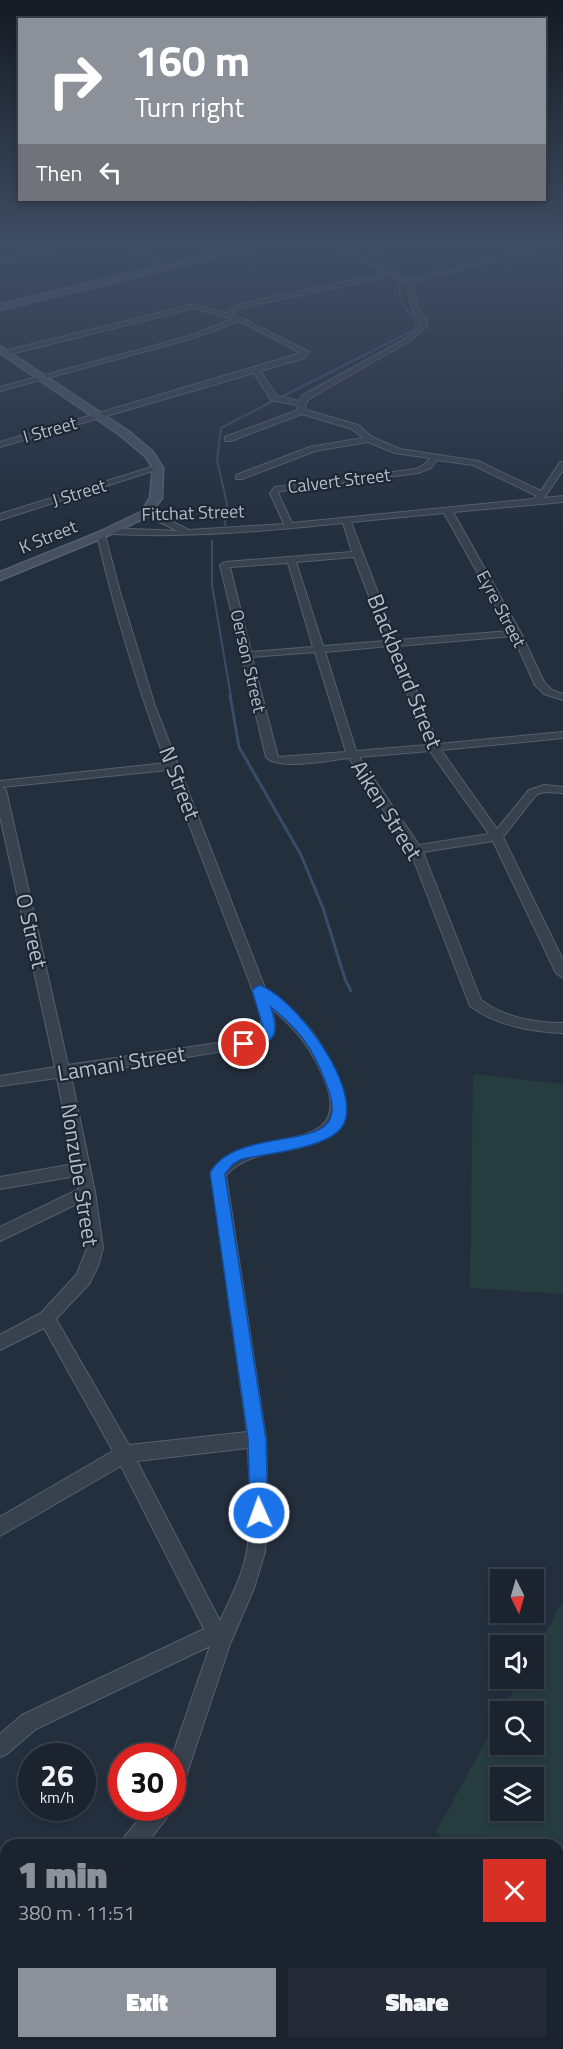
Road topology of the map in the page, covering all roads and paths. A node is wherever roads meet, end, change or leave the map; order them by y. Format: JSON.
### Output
{"nodes":[{"id":1,"x":63,"y":340,"type":"edge"},
{"id":2,"x":182,"y":340,"type":"edge"},
{"id":3,"x":283,"y":340,"type":"edge"},
{"id":4,"x":406,"y":340,"type":"edge"},
{"id":5,"x":5,"y":355,"type":"edge"},
{"id":6,"x":255,"y":370,"type":"junction"},
{"id":7,"x":43,"y":378,"type":"junction"},
{"id":8,"x":0,"y":389,"type":"edge"},
{"id":9,"x":301,"y":408,"type":"junction"},
{"id":10,"x":100,"y":416,"type":"junction"},
{"id":11,"x":228,"y":439,"type":"dead end"},
{"id":12,"x":369,"y":439,"type":"junction"},
{"id":13,"x":0,"y":445,"type":"edge"},
{"id":14,"x":435,"y":456,"type":"junction"},
{"id":15,"x":563,"y":464,"type":"edge"},
{"id":16,"x":158,"y":468,"type":"junction"},
{"id":17,"x":239,"y":477,"type":"dead end"},
{"id":18,"x":539,"y":498,"type":"junction"},
{"id":19,"x":563,"y":499,"type":"edge"},
{"id":20,"x":152,"y":506,"type":"junction"},
{"id":21,"x":447,"y":510,"type":"junction"},
{"id":22,"x":0,"y":517,"type":"edge"},
{"id":23,"x":346,"y":520,"type":"junction"},
{"id":24,"x":289,"y":526,"type":"junction"},
{"id":25,"x":105,"y":533,"type":"junction"},
{"id":26,"x":193,"y":534,"type":"junction"},
{"id":27,"x":357,"y":554,"type":"junction"},
{"id":28,"x":291,"y":560,"type":"junction"},
{"id":29,"x":0,"y":576,"type":"edge"},
{"id":30,"x":516,"y":633,"type":"junction"},
{"id":31,"x":394,"y":642,"type":"junction"},
{"id":32,"x":321,"y":649,"type":"junction"},
{"id":33,"x":246,"y":655,"type":"junction"},
{"id":34,"x":563,"y":697,"type":"edge"},
{"id":35,"x":563,"y":735,"type":"edge"},
{"id":36,"x":434,"y":748,"type":"junction"},
{"id":37,"x":352,"y":755,"type":"junction"},
{"id":38,"x":173,"y":766,"type":"junction"},
{"id":39,"x":0,"y":784,"type":"edge"},
{"id":40,"x":0,"y":790,"type":"edge"},
{"id":41,"x":563,"y":790,"type":"edge"},
{"id":42,"x":497,"y":837,"type":"junction"},
{"id":43,"x":416,"y":849,"type":"junction"},
{"id":44,"x":563,"y":972,"type":"edge"},
{"id":45,"x":259,"y":990,"type":"junction"},
{"id":46,"x":270,"y":1027,"type":"joint"},
{"id":47,"x":563,"y":1028,"type":"edge"},
{"id":48,"x":63,"y":1072,"type":"junction"},
{"id":49,"x":0,"y":1081,"type":"edge"},
{"id":50,"x":82,"y":1169,"type":"junction"},
{"id":51,"x":0,"y":1183,"type":"edge"},
{"id":52,"x":87,"y":1192,"type":"junction"},
{"id":53,"x":0,"y":1234,"type":"edge"},
{"id":54,"x":47,"y":1318,"type":"junction"},
{"id":55,"x":0,"y":1343,"type":"edge"},
{"id":56,"x":257,"y":1439,"type":"junction"},
{"id":57,"x":124,"y":1454,"type":"junction"},
{"id":58,"x":0,"y":1527,"type":"edge"},
{"id":59,"x":219,"y":1637,"type":"junction"},
{"id":60,"x":186,"y":1743,"type":"edge"},
{"id":61,"x":0,"y":1747,"type":"edge"},
{"id":62,"x":151,"y":1821,"type":"edge"},
{"id":63,"x":137,"y":1839,"type":"edge"}],
"edges":[{"from":1,"to":5,"type":"street"},
{"from":2,"to":7,"type":"street"},
{"from":3,"to":6,"type":"street","name":"I Street"},
{"from":4,"to":9,"type":"street"},
{"from":5,"to":7,"type":"street"},
{"from":6,"to":9,"type":"street"},
{"from":6,"to":10,"type":"street","name":"I Street"},
{"from":7,"to":8,"type":"street"},
{"from":7,"to":10,"type":"street"},
{"from":9,"to":11,"type":"street"},
{"from":9,"to":12,"type":"street"},
{"from":10,"to":13,"type":"street","name":"I Street"},
{"from":10,"to":16,"type":"street"},
{"from":12,"to":14,"type":"street"},
{"from":12,"to":17,"type":"street"},
{"from":14,"to":18,"type":"street"},
{"from":14,"to":24,"type":"street","name":"Calvert Street"},
{"from":15,"to":18,"type":"street"},
{"from":16,"to":20,"type":"street","name":"Fitchat Street"},
{"from":16,"to":22,"type":"street","name":"J Street"},
{"from":18,"to":19,"type":"street","name":"Fitchat Street"},
{"from":18,"to":21,"type":"street","name":"Fitchat Street"},
{"from":20,"to":25,"type":"street","name":"Fitchat Street"},
{"from":20,"to":26,"type":"street"},
{"from":21,"to":23,"type":"street","name":"Fitchat Street"},
{"from":21,"to":30,"type":"street","name":"Eyre Street"},
{"from":23,"to":24,"type":"street","name":"Fitchat Street"},
{"from":23,"to":27,"type":"street","name":"Blackbeard Street"},
{"from":24,"to":26,"type":"street","name":"Fitchat Street"},
{"from":25,"to":26,"type":"street","name":"Fitchat Street"},
{"from":25,"to":29,"type":"street","name":"K Street"},
{"from":25,"to":38,"type":"street","name":"N Street"},
{"from":27,"to":28,"type":"street"},
{"from":27,"to":31,"type":"street","name":"Blackbeard Street"},
{"from":28,"to":32,"type":"street","name":"Aiken Street"},
{"from":28,"to":33,"type":"street","name":"Oerson Street"},
{"from":30,"to":31,"type":"street"},
{"from":30,"to":34,"type":"street","name":"Eyre Street"},
{"from":31,"to":32,"type":"street"},
{"from":31,"to":36,"type":"street","name":"Blackbeard Street"},
{"from":32,"to":33,"type":"street"},
{"from":32,"to":37,"type":"street","name":"Aiken Street"},
{"from":33,"to":37,"type":"street","name":"Oerson Street"},
{"from":35,"to":36,"type":"street"},
{"from":36,"to":37,"type":"street"},
{"from":36,"to":42,"type":"street","name":"Blackbeard Street"},
{"from":37,"to":43,"type":"street","name":"Aiken Street"},
{"from":38,"to":39,"type":"street"},
{"from":38,"to":45,"type":"street","name":"N Street"},
{"from":40,"to":48,"type":"street","name":"O Street"},
{"from":41,"to":42,"type":"street"},
{"from":42,"to":43,"type":"street"},
{"from":42,"to":44,"type":"street","name":"Blackbeard Street"},
{"from":43,"to":47,"type":"street","name":"Aiken Street"},
{"from":45,"to":46,"type":"street","name":"N Street"},
{"from":45,"to":56,"type":"street"},
{"from":46,"to":48,"type":"street","name":"Lamani Street"},
{"from":48,"to":49,"type":"street","name":"Lamani Street"},
{"from":48,"to":50,"type":"street","name":"Nonzube Street"},
{"from":50,"to":51,"type":"street"},
{"from":50,"to":52,"type":"street","name":"Nonzube Street"},
{"from":52,"to":53,"type":"street"},
{"from":52,"to":54,"type":"street","name":"Nonzube Street"},
{"from":54,"to":55,"type":"street","name":"Nonzube Street"},
{"from":54,"to":57,"type":"street"},
{"from":56,"to":57,"type":"street"},
{"from":56,"to":59,"type":"street"},
{"from":57,"to":58,"type":"street"},
{"from":57,"to":59,"type":"street"},
{"from":59,"to":60,"type":"street"},
{"from":59,"to":61,"type":"street"},
{"from":62,"to":63,"type":"street"}]}
